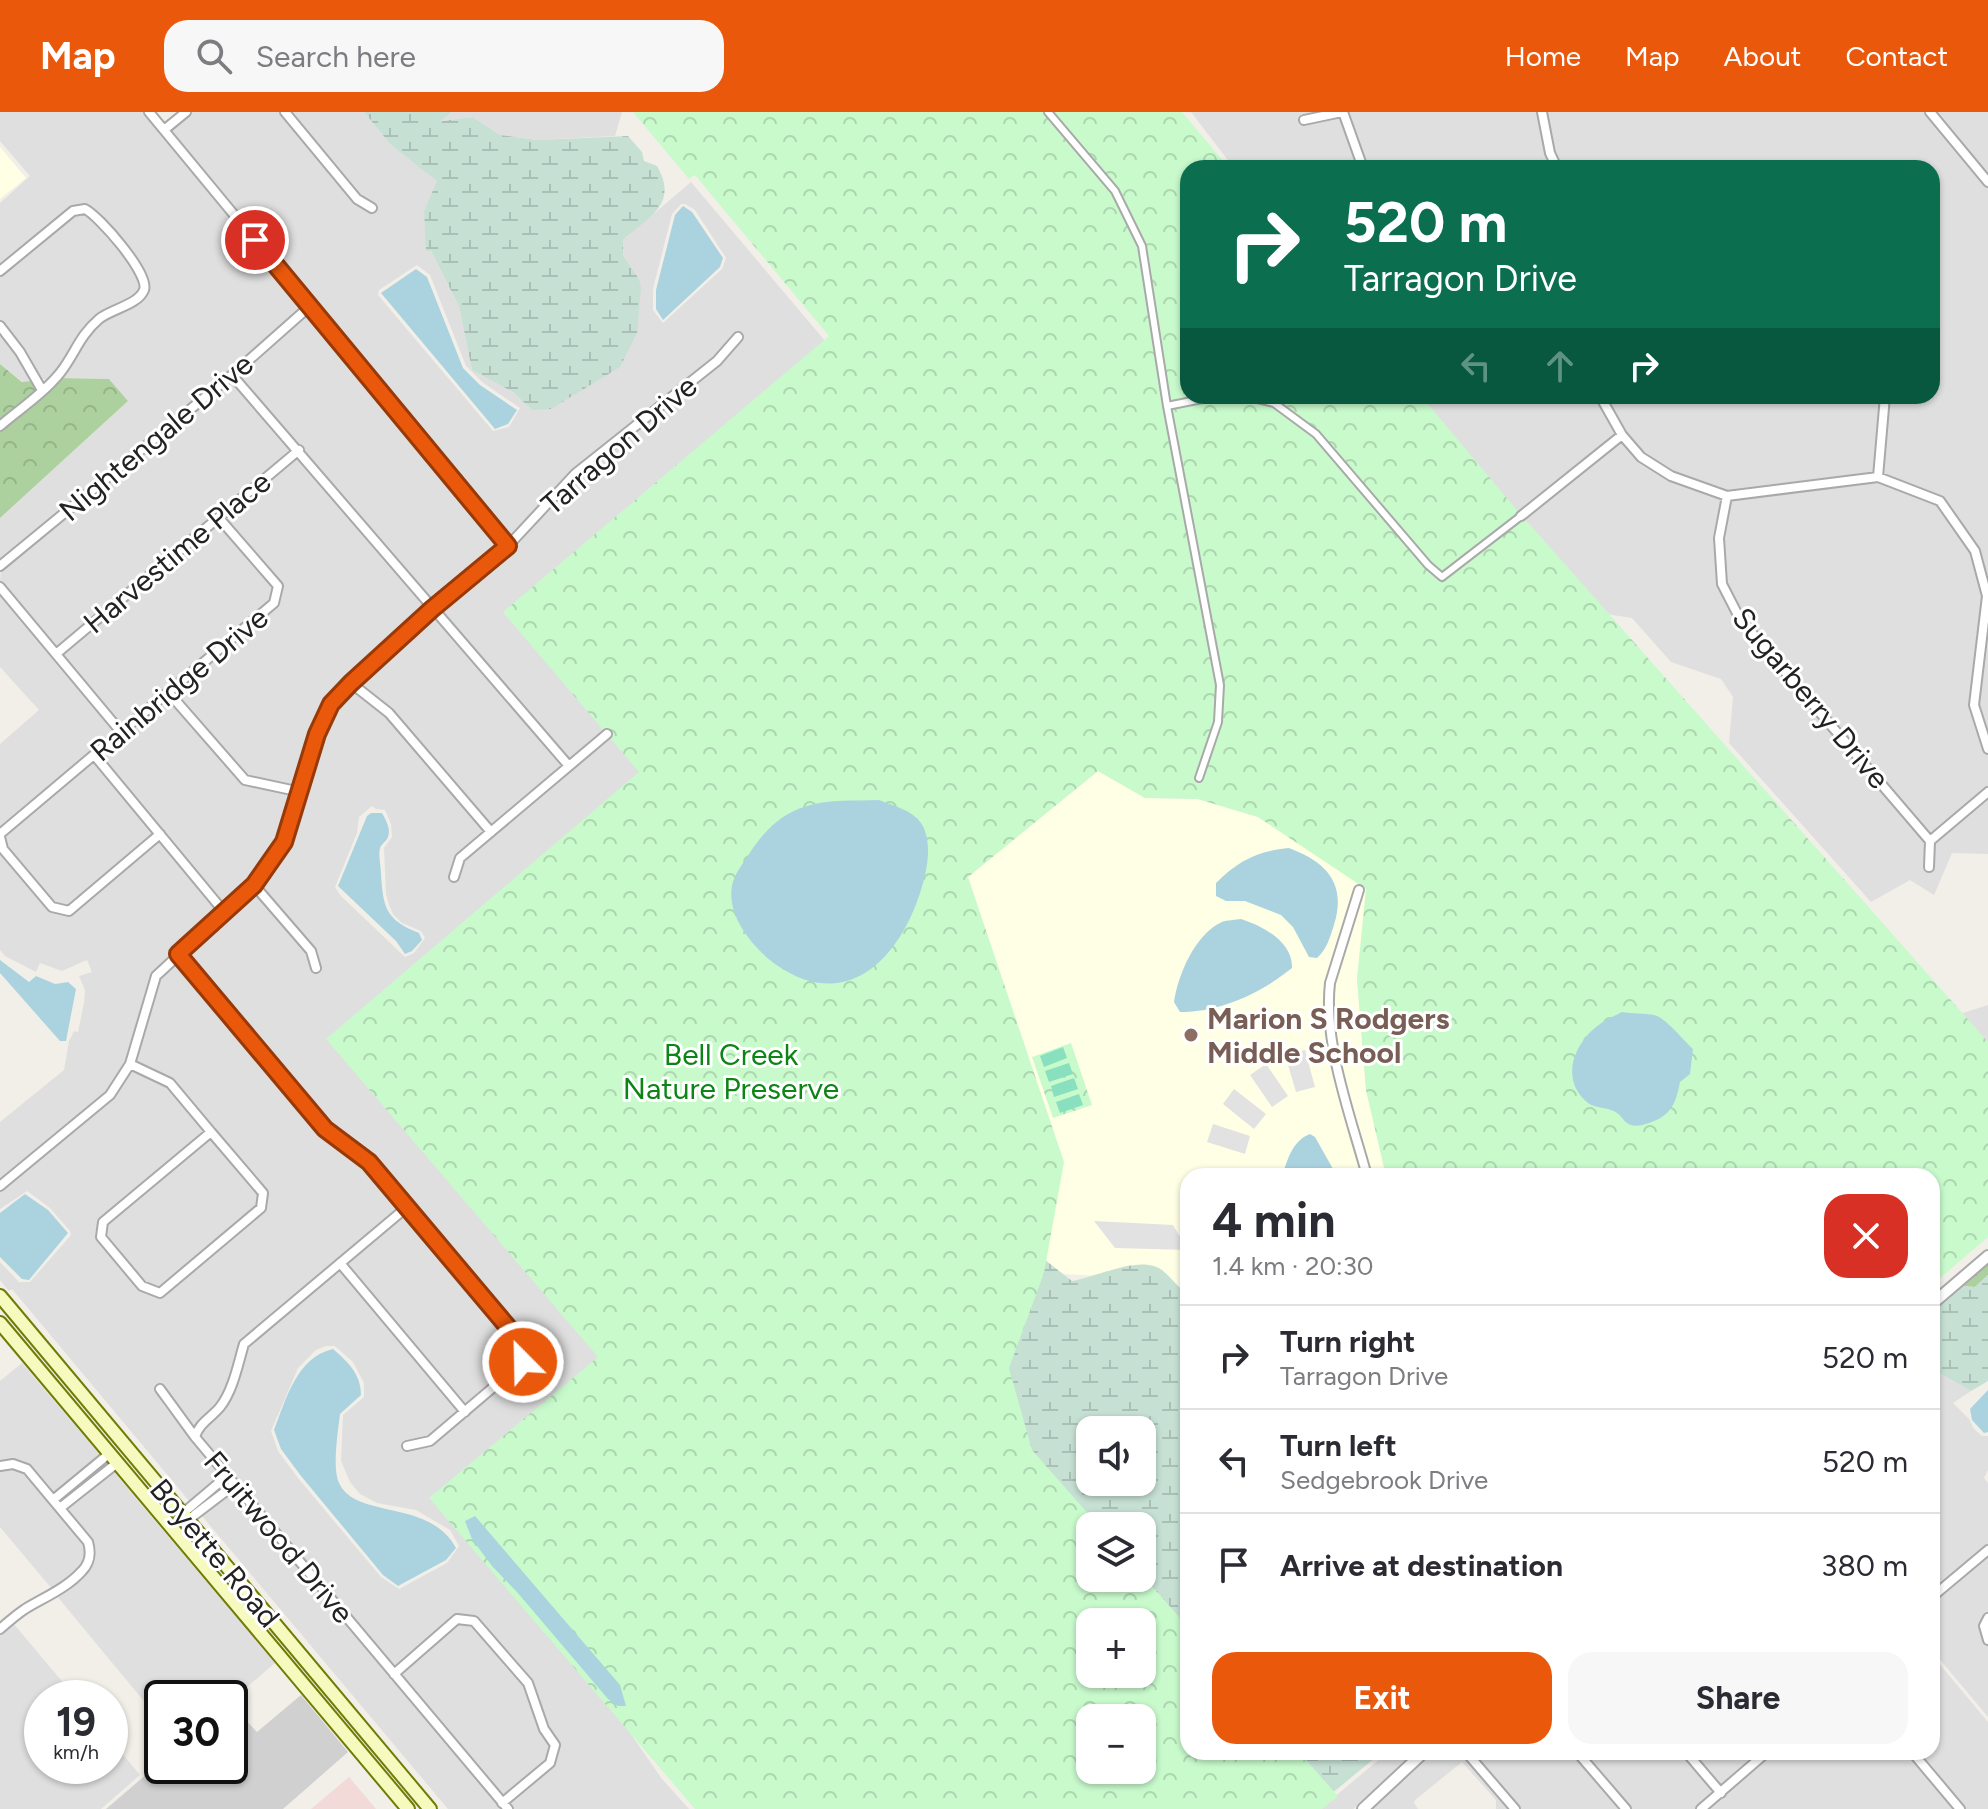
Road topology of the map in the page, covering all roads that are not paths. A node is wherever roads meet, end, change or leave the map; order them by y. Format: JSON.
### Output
{"nodes":[{"id":1,"x":149,"y":112,"type":"edge"},
{"id":2,"x":186,"y":112,"type":"edge"},
{"id":3,"x":285,"y":112,"type":"edge"},
{"id":4,"x":1048,"y":112,"type":"edge"},
{"id":5,"x":1343,"y":112,"type":"edge"},
{"id":6,"x":1542,"y":112,"type":"edge"},
{"id":7,"x":1930,"y":112,"type":"edge"},
{"id":8,"x":1304,"y":120,"type":"dead end"},
{"id":9,"x":164,"y":130,"type":"junction"},
{"id":10,"x":1360,"y":160,"type":"edge"},
{"id":11,"x":1553,"y":160,"type":"edge"},
{"id":12,"x":1988,"y":182,"type":"edge"},
{"id":13,"x":372,"y":208,"type":"dead end"},
{"id":14,"x":0,"y":271,"type":"edge"},
{"id":15,"x":310,"y":306,"type":"junction"},
{"id":16,"x":0,"y":326,"type":"edge"},
{"id":17,"x":738,"y":337,"type":"dead end"},
{"id":18,"x":232,"y":375,"type":"junction"},
{"id":19,"x":42,"y":390,"type":"junction"},
{"id":20,"x":1180,"y":403,"type":"edge"},
{"id":21,"x":1275,"y":404,"type":"edge"},
{"id":22,"x":1605,"y":404,"type":"edge"},
{"id":23,"x":1884,"y":404,"type":"edge"},
{"id":24,"x":1167,"y":406,"type":"junction"},
{"id":25,"x":0,"y":426,"type":"edge"},
{"id":26,"x":1622,"y":435,"type":"junction"},
{"id":27,"x":299,"y":450,"type":"junction"},
{"id":28,"x":1878,"y":477,"type":"junction"},
{"id":29,"x":1727,"y":496,"type":"junction"},
{"id":30,"x":1521,"y":516,"type":"joint"},
{"id":31,"x":219,"y":518,"type":"junction"},
{"id":32,"x":508,"y":546,"type":"junction"},
{"id":33,"x":0,"y":566,"type":"edge"},
{"id":34,"x":0,"y":587,"type":"edge"},
{"id":35,"x":432,"y":609,"type":"junction"},
{"id":36,"x":56,"y":654,"type":"junction"},
{"id":37,"x":351,"y":683,"type":"junction"},
{"id":38,"x":169,"y":693,"type":"junction"},
{"id":39,"x":121,"y":732,"type":"junction"},
{"id":40,"x":607,"y":734,"type":"dead end"},
{"id":41,"x":1988,"y":749,"type":"edge"},
{"id":42,"x":95,"y":756,"type":"junction"},
{"id":43,"x":569,"y":766,"type":"junction"},
{"id":44,"x":1199,"y":778,"type":"dead end"},
{"id":45,"x":301,"y":792,"type":"junction"},
{"id":46,"x":1988,"y":792,"type":"edge"},
{"id":47,"x":491,"y":832,"type":"junction"},
{"id":48,"x":160,"y":834,"type":"junction"},
{"id":49,"x":0,"y":836,"type":"edge"},
{"id":50,"x":1930,"y":841,"type":"junction"},
{"id":51,"x":1929,"y":867,"type":"dead end"},
{"id":52,"x":454,"y":877,"type":"dead end"},
{"id":53,"x":254,"y":885,"type":"junction"},
{"id":54,"x":1359,"y":890,"type":"dead end"},
{"id":55,"x":225,"y":913,"type":"junction"},
{"id":56,"x":178,"y":954,"type":"junction"},
{"id":57,"x":316,"y":968,"type":"dead end"},
{"id":58,"x":130,"y":1064,"type":"junction"},
{"id":59,"x":211,"y":1132,"type":"junction"},
{"id":60,"x":1365,"y":1168,"type":"edge"},
{"id":61,"x":0,"y":1186,"type":"edge"},
{"id":62,"x":407,"y":1207,"type":"junction"},
{"id":63,"x":1988,"y":1256,"type":"edge"},
{"id":64,"x":340,"y":1263,"type":"junction"},
{"id":65,"x":0,"y":1296,"type":"edge"},
{"id":66,"x":1940,"y":1297,"type":"edge"},
{"id":67,"x":0,"y":1323,"type":"edge"},
{"id":68,"x":160,"y":1389,"type":"dead end"},
{"id":69,"x":465,"y":1412,"type":"junction"},
{"id":70,"x":195,"y":1437,"type":"junction"},
{"id":71,"x":407,"y":1446,"type":"dead end"},
{"id":72,"x":114,"y":1458,"type":"junction"},
{"id":73,"x":0,"y":1466,"type":"edge"},
{"id":74,"x":227,"y":1476,"type":"junction"},
{"id":75,"x":234,"y":1485,"type":"junction"},
{"id":76,"x":53,"y":1500,"type":"junction"},
{"id":77,"x":60,"y":1508,"type":"junction"},
{"id":78,"x":185,"y":1518,"type":"junction"},
{"id":79,"x":172,"y":1528,"type":"junction"},
{"id":80,"x":1988,"y":1550,"type":"edge"},
{"id":81,"x":1940,"y":1590,"type":"edge"},
{"id":82,"x":1988,"y":1618,"type":"edge"},
{"id":83,"x":0,"y":1629,"type":"edge"},
{"id":84,"x":1988,"y":1640,"type":"edge"},
{"id":85,"x":394,"y":1674,"type":"junction"},
{"id":86,"x":1415,"y":1760,"type":"edge"},
{"id":87,"x":1473,"y":1760,"type":"edge"},
{"id":88,"x":1584,"y":1760,"type":"edge"},
{"id":89,"x":1693,"y":1760,"type":"edge"},
{"id":90,"x":1758,"y":1760,"type":"edge"},
{"id":91,"x":1919,"y":1760,"type":"edge"},
{"id":92,"x":1721,"y":1793,"type":"junction"},
{"id":93,"x":505,"y":1806,"type":"edge"},
{"id":94,"x":408,"y":1809,"type":"edge"},
{"id":95,"x":430,"y":1809,"type":"edge"},
{"id":96,"x":1361,"y":1809,"type":"edge"},
{"id":97,"x":1515,"y":1809,"type":"edge"},
{"id":98,"x":1626,"y":1809,"type":"edge"},
{"id":99,"x":1701,"y":1809,"type":"edge"},
{"id":100,"x":1960,"y":1809,"type":"edge"}],
"edges":[{"from":1,"to":9,"type":"street"},
{"from":2,"to":9,"type":"street"},
{"from":3,"to":13,"type":"street"},
{"from":4,"to":24,"type":"street"},
{"from":5,"to":8,"type":"street"},
{"from":5,"to":10,"type":"street"},
{"from":6,"to":11,"type":"street"},
{"from":7,"to":12,"type":"street"},
{"from":9,"to":15,"type":"street"},
{"from":14,"to":19,"type":"street"},
{"from":15,"to":18,"type":"street","name":"Nightengale Drive"},
{"from":15,"to":32,"type":"street"},
{"from":16,"to":19,"type":"street"},
{"from":17,"to":32,"type":"street","name":"Tarragon Drive"},
{"from":18,"to":27,"type":"street"},
{"from":18,"to":33,"type":"street","name":"Nightengale Drive"},
{"from":19,"to":25,"type":"street"},
{"from":20,"to":24,"type":"street"},
{"from":21,"to":30,"type":"street"},
{"from":22,"to":26,"type":"street"},
{"from":23,"to":28,"type":"street"},
{"from":24,"to":44,"type":"street"},
{"from":26,"to":29,"type":"street"},
{"from":26,"to":30,"type":"street"},
{"from":27,"to":31,"type":"street","name":"Harvestime Place"},
{"from":27,"to":35,"type":"street"},
{"from":28,"to":29,"type":"street"},
{"from":28,"to":41,"type":"street"},
{"from":29,"to":50,"type":"street","name":"Sugarberry Drive"},
{"from":31,"to":36,"type":"street","name":"Harvestime Place"},
{"from":31,"to":38,"type":"street","name":"Rainbridge Drive"},
{"from":32,"to":35,"type":"street","name":"Tarragon Drive"},
{"from":34,"to":36,"type":"street"},
{"from":35,"to":37,"type":"street","name":"Tarragon Drive"},
{"from":35,"to":43,"type":"street"},
{"from":36,"to":39,"type":"street"},
{"from":37,"to":45,"type":"street","name":"Tarragon Drive"},
{"from":37,"to":47,"type":"street"},
{"from":38,"to":39,"type":"street","name":"Rainbridge Drive"},
{"from":38,"to":45,"type":"street"},
{"from":39,"to":42,"type":"street","name":"Rainbridge Drive"},
{"from":40,"to":43,"type":"street"},
{"from":42,"to":48,"type":"street"},
{"from":42,"to":49,"type":"street","name":"Rainbridge Drive"},
{"from":43,"to":47,"type":"street"},
{"from":45,"to":53,"type":"street","name":"Tarragon Drive"},
{"from":46,"to":50,"type":"street"},
{"from":47,"to":52,"type":"street"},
{"from":48,"to":49,"type":"street","name":"Rainbridge Drive"},
{"from":48,"to":55,"type":"street"},
{"from":50,"to":51,"type":"street"},
{"from":53,"to":55,"type":"street","name":"Tarragon Drive"},
{"from":53,"to":57,"type":"street"},
{"from":54,"to":60,"type":"street"},
{"from":55,"to":56,"type":"street","name":"Tarragon Drive"},
{"from":56,"to":58,"type":"street","name":"Tarragon Drive"},
{"from":56,"to":62,"type":"street"},
{"from":58,"to":59,"type":"street"},
{"from":58,"to":61,"type":"street"},
{"from":59,"to":59,"type":"street"},
{"from":62,"to":64,"type":"street","name":"Fruitwood Drive"},
{"from":62,"to":69,"type":"street"},
{"from":63,"to":66,"type":"street"},
{"from":64,"to":69,"type":"street"},
{"from":64,"to":70,"type":"street","name":"Fruitwood Drive"},
{"from":65,"to":78,"type":"main road","name":"Boyette Road"},
{"from":67,"to":72,"type":"main road","name":"Boyette Road"},
{"from":68,"to":70,"type":"street"},
{"from":69,"to":71,"type":"street"},
{"from":70,"to":74,"type":"street","name":"Fruitwood Drive"},
{"from":72,"to":76,"type":"street"},
{"from":72,"to":77,"type":"street"},
{"from":72,"to":79,"type":"main road","name":"Boyette Road"},
{"from":73,"to":76,"type":"street"},
{"from":74,"to":75,"type":"street","name":"Fruitwood Drive"},
{"from":74,"to":78,"type":"street"},
{"from":75,"to":78,"type":"street"},
{"from":75,"to":85,"type":"street","name":"Fruitwood Drive"},
{"from":76,"to":77,"type":"street"},
{"from":77,"to":83,"type":"street"},
{"from":78,"to":79,"type":"street"},
{"from":78,"to":95,"type":"main road","name":"Boyette Road"},
{"from":79,"to":94,"type":"main road","name":"Boyette Road"},
{"from":80,"to":81,"type":"street"},
{"from":82,"to":84,"type":"street"},
{"from":85,"to":93,"type":"street","name":"Fruitwood Drive"},
{"from":85,"to":93,"type":"street"},
{"from":86,"to":96,"type":"street"},
{"from":87,"to":97,"type":"street"},
{"from":88,"to":98,"type":"street"},
{"from":89,"to":92,"type":"street"},
{"from":90,"to":92,"type":"street"},
{"from":91,"to":100,"type":"street"},
{"from":92,"to":99,"type":"street"}]}
